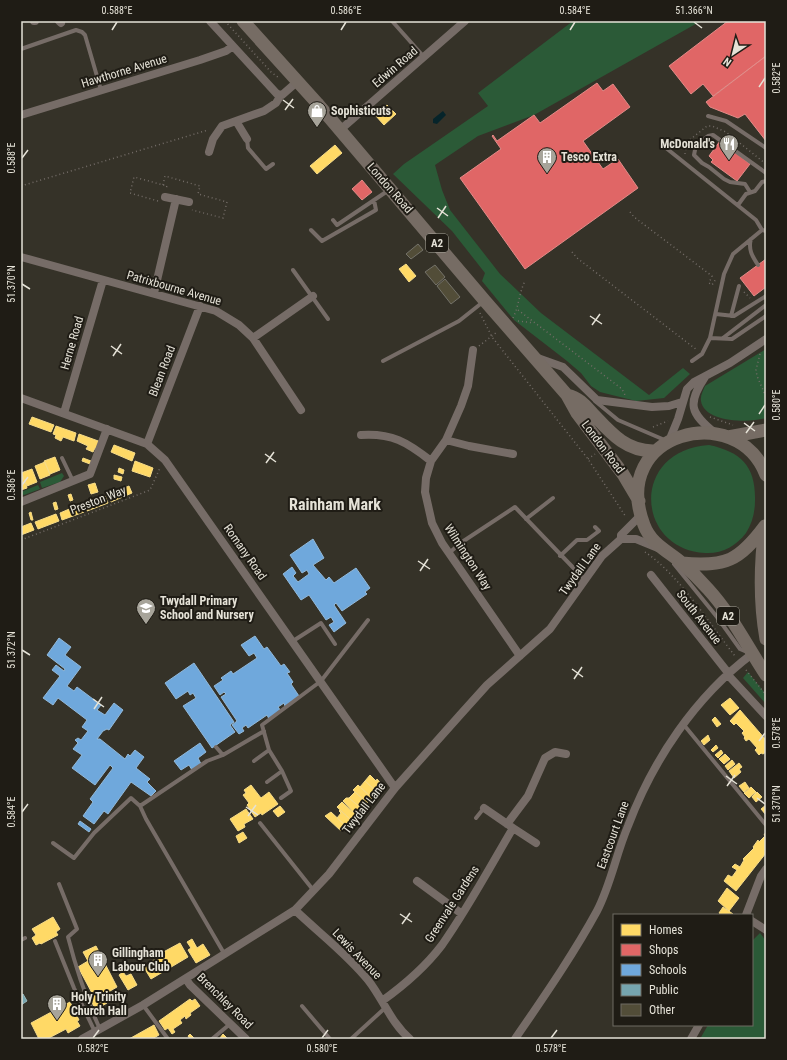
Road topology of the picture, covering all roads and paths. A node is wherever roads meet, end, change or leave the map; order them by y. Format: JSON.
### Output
{"nodes":[{"id":1,"x":210,"y":21,"type":"edge"},
{"id":2,"x":225,"y":21,"type":"edge"},
{"id":3,"x":243,"y":21,"type":"edge"},
{"id":4,"x":392,"y":21,"type":"edge"},
{"id":5,"x":465,"y":21,"type":"edge"},
{"id":6,"x":233,"y":46,"type":"junction"},
{"id":7,"x":21,"y":49,"type":"edge"},
{"id":8,"x":424,"y":57,"type":"junction"},
{"id":9,"x":281,"y":80,"type":"dead end"},
{"id":10,"x":298,"y":81,"type":"junction"},
{"id":11,"x":101,"y":90,"type":"junction"},
{"id":12,"x":281,"y":95,"type":"junction"},
{"id":13,"x":21,"y":115,"type":"edge"},
{"id":14,"x":708,"y":116,"type":"dead end"},
{"id":15,"x":236,"y":121,"type":"junction"},
{"id":16,"x":222,"y":126,"type":"junction"},
{"id":17,"x":340,"y":130,"type":"junction"},
{"id":18,"x":247,"y":139,"type":"joint"},
{"id":19,"x":666,"y":148,"type":"dead end"},
{"id":20,"x":766,"y":148,"type":"edge"},
{"id":21,"x":209,"y":152,"type":"dead end"},
{"id":22,"x":273,"y":164,"type":"dead end"},
{"id":23,"x":766,"y":173,"type":"edge"},
{"id":24,"x":766,"y":181,"type":"edge"},
{"id":25,"x":163,"y":185,"type":"junction"},
{"id":26,"x":21,"y":186,"type":"edge"},
{"id":27,"x":391,"y":188,"type":"junction"},
{"id":28,"x":750,"y":192,"type":"junction"},
{"id":29,"x":163,"y":194,"type":"junction"},
{"id":30,"x":156,"y":200,"type":"junction"},
{"id":31,"x":374,"y":200,"type":"junction"},
{"id":32,"x":175,"y":202,"type":"junction"},
{"id":33,"x":189,"y":202,"type":"dead end"},
{"id":34,"x":738,"y":205,"type":"junction"},
{"id":35,"x":630,"y":212,"type":"dead end"},
{"id":36,"x":333,"y":220,"type":"dead end"},
{"id":37,"x":311,"y":230,"type":"dead end"},
{"id":38,"x":764,"y":230,"type":"edge"},
{"id":39,"x":751,"y":238,"type":"junction"},
{"id":40,"x":572,"y":252,"type":"dead end"},
{"id":41,"x":21,"y":256,"type":"edge"},
{"id":42,"x":758,"y":265,"type":"dead end"},
{"id":43,"x":293,"y":270,"type":"dead end"},
{"id":44,"x":723,"y":279,"type":"junction"},
{"id":45,"x":103,"y":280,"type":"junction"},
{"id":46,"x":525,"y":281,"type":"dead end"},
{"id":47,"x":739,"y":286,"type":"joint"},
{"id":48,"x":154,"y":293,"type":"junction"},
{"id":49,"x":313,"y":296,"type":"junction"},
{"id":50,"x":766,"y":296,"type":"edge"},
{"id":51,"x":754,"y":303,"type":"junction"},
{"id":52,"x":481,"y":304,"type":"junction"},
{"id":53,"x":766,"y":305,"type":"edge"},
{"id":54,"x":200,"y":306,"type":"junction"},
{"id":55,"x":518,"y":310,"type":"junction"},
{"id":56,"x":716,"y":314,"type":"junction"},
{"id":57,"x":731,"y":316,"type":"junction"},
{"id":58,"x":766,"y":316,"type":"edge"},
{"id":59,"x":328,"y":319,"type":"dead end"},
{"id":60,"x":535,"y":323,"type":"junction"},
{"id":61,"x":492,"y":337,"type":"junction"},
{"id":62,"x":253,"y":338,"type":"junction"},
{"id":63,"x":710,"y":338,"type":"junction"},
{"id":64,"x":723,"y":338,"type":"junction"},
{"id":65,"x":766,"y":340,"type":"edge"},
{"id":66,"x":755,"y":347,"type":"junction"},
{"id":67,"x":473,"y":350,"type":"joint"},
{"id":68,"x":702,"y":354,"type":"junction"},
{"id":69,"x":534,"y":357,"type":"junction"},
{"id":70,"x":383,"y":361,"type":"dead end"},
{"id":71,"x":692,"y":361,"type":"dead end"},
{"id":72,"x":706,"y":376,"type":"junction"},
{"id":73,"x":567,"y":395,"type":"junction"},
{"id":74,"x":590,"y":395,"type":"junction"},
{"id":75,"x":625,"y":397,"type":"dead end"},
{"id":76,"x":766,"y":397,"type":"edge"},
{"id":77,"x":21,"y":398,"type":"edge"},
{"id":78,"x":682,"y":402,"type":"junction"},
{"id":79,"x":301,"y":410,"type":"dead end"},
{"id":80,"x":64,"y":413,"type":"junction"},
{"id":81,"x":709,"y":416,"type":"dead end"},
{"id":82,"x":667,"y":421,"type":"dead end"},
{"id":83,"x":736,"y":425,"type":"dead end"},
{"id":84,"x":650,"y":428,"type":"dead end"},
{"id":85,"x":107,"y":429,"type":"junction"},
{"id":86,"x":766,"y":430,"type":"edge"},
{"id":87,"x":715,"y":434,"type":"junction"},
{"id":88,"x":361,"y":435,"type":"dead end"},
{"id":89,"x":728,"y":437,"type":"junction"},
{"id":90,"x":446,"y":440,"type":"junction"},
{"id":91,"x":669,"y":441,"type":"junction"},
{"id":92,"x":147,"y":444,"type":"junction"},
{"id":93,"x":598,"y":451,"type":"dead end"},
{"id":94,"x":654,"y":451,"type":"junction"},
{"id":95,"x":513,"y":454,"type":"dead end"},
{"id":96,"x":62,"y":458,"type":"dead end"},
{"id":97,"x":588,"y":459,"type":"junction"},
{"id":98,"x":165,"y":460,"type":"junction"},
{"id":99,"x":431,"y":460,"type":"junction"},
{"id":100,"x":766,"y":475,"type":"edge"},
{"id":101,"x":73,"y":481,"type":"junction"},
{"id":102,"x":553,"y":498,"type":"dead end"},
{"id":103,"x":639,"y":501,"type":"junction"},
{"id":104,"x":21,"y":502,"type":"edge"},
{"id":105,"x":641,"y":516,"type":"junction"},
{"id":106,"x":526,"y":520,"type":"junction"},
{"id":107,"x":628,"y":521,"type":"dead end"},
{"id":108,"x":765,"y":524,"type":"edge"},
{"id":109,"x":595,"y":527,"type":"dead end"},
{"id":110,"x":621,"y":539,"type":"junction"},
{"id":111,"x":21,"y":540,"type":"edge"},
{"id":112,"x":643,"y":551,"type":"dead end"},
{"id":113,"x":664,"y":551,"type":"junction"},
{"id":114,"x":449,"y":553,"type":"junction"},
{"id":115,"x":560,"y":556,"type":"junction"},
{"id":116,"x":682,"y":563,"type":"junction"},
{"id":117,"x":651,"y":575,"type":"dead end"},
{"id":118,"x":585,"y":580,"type":"junction"},
{"id":119,"x":368,"y":620,"type":"dead end"},
{"id":120,"x":766,"y":639,"type":"edge"},
{"id":121,"x":293,"y":641,"type":"junction"},
{"id":122,"x":335,"y":644,"type":"dead end"},
{"id":123,"x":752,"y":654,"type":"junction"},
{"id":124,"x":520,"y":656,"type":"junction"},
{"id":125,"x":737,"y":658,"type":"dead end"},
{"id":126,"x":745,"y":669,"type":"dead end"},
{"id":127,"x":729,"y":674,"type":"junction"},
{"id":128,"x":766,"y":674,"type":"edge"},
{"id":129,"x":321,"y":681,"type":"junction"},
{"id":130,"x":766,"y":695,"type":"edge"},
{"id":131,"x":766,"y":716,"type":"edge"},
{"id":132,"x":684,"y":725,"type":"junction"},
{"id":133,"x":264,"y":731,"type":"junction"},
{"id":134,"x":216,"y":747,"type":"dead end"},
{"id":135,"x":269,"y":750,"type":"junction"},
{"id":136,"x":566,"y":754,"type":"dead end"},
{"id":137,"x":223,"y":755,"type":"junction"},
{"id":138,"x":254,"y":761,"type":"dead end"},
{"id":139,"x":282,"y":771,"type":"junction"},
{"id":140,"x":267,"y":782,"type":"dead end"},
{"id":141,"x":395,"y":788,"type":"junction"},
{"id":142,"x":281,"y":798,"type":"dead end"},
{"id":143,"x":140,"y":806,"type":"junction"},
{"id":144,"x":484,"y":808,"type":"joint"},
{"id":145,"x":476,"y":818,"type":"dead end"},
{"id":146,"x":260,"y":823,"type":"dead end"},
{"id":147,"x":766,"y":825,"type":"edge"},
{"id":148,"x":510,"y":826,"type":"junction"},
{"id":149,"x":536,"y":843,"type":"dead end"},
{"id":150,"x":53,"y":844,"type":"dead end"},
{"id":151,"x":766,"y":869,"type":"edge"},
{"id":152,"x":417,"y":881,"type":"dead end"},
{"id":153,"x":59,"y":884,"type":"dead end"},
{"id":154,"x":314,"y":891,"type":"junction"},
{"id":155,"x":295,"y":910,"type":"junction"},
{"id":156,"x":462,"y":914,"type":"junction"},
{"id":157,"x":746,"y":914,"type":"edge"},
{"id":158,"x":753,"y":921,"type":"edge"},
{"id":159,"x":766,"y":930,"type":"edge"},
{"id":160,"x":55,"y":941,"type":"dead end"},
{"id":161,"x":225,"y":955,"type":"junction"},
{"id":162,"x":186,"y":979,"type":"junction"},
{"id":163,"x":384,"y":1004,"type":"junction"},
{"id":164,"x":143,"y":1006,"type":"junction"},
{"id":165,"x":302,"y":1006,"type":"dead end"},
{"id":166,"x":231,"y":1024,"type":"junction"},
{"id":167,"x":699,"y":1026,"type":"edge"},
{"id":168,"x":98,"y":1030,"type":"junction"},
{"id":169,"x":82,"y":1039,"type":"edge"},
{"id":170,"x":168,"y":1039,"type":"edge"},
{"id":171,"x":212,"y":1039,"type":"edge"},
{"id":172,"x":246,"y":1039,"type":"edge"},
{"id":173,"x":330,"y":1039,"type":"edge"},
{"id":174,"x":351,"y":1039,"type":"edge"},
{"id":175,"x":410,"y":1039,"type":"edge"},
{"id":176,"x":515,"y":1039,"type":"edge"},
{"id":177,"x":691,"y":1039,"type":"edge"}],
"edges":[{"from":1,"to":6,"type":"street"},
{"from":2,"to":9,"type":"path"},
{"from":3,"to":10,"type":"main road","name":"London Road","number":"A2"},
{"from":4,"to":8,"type":"lane"},
{"from":5,"to":8,"type":"street","name":"Edwin Road"},
{"from":6,"to":11,"type":"street","name":"Hawthorne Avenue"},
{"from":6,"to":12,"type":"street"},
{"from":7,"to":11,"type":"lane"},
{"from":8,"to":17,"type":"street","name":"Edwin Road"},
{"from":10,"to":12,"type":"street"},
{"from":10,"to":17,"type":"main road","name":"London Road","number":"A2"},
{"from":11,"to":13,"type":"street","name":"Hawthorne Avenue"},
{"from":12,"to":15,"type":"street"},
{"from":14,"to":20,"type":"lane"},
{"from":15,"to":16,"type":"street"},
{"from":15,"to":18,"type":"street"},
{"from":16,"to":21,"type":"street"},
{"from":16,"to":26,"type":"path"},
{"from":17,"to":27,"type":"main road","name":"London Road","number":"A2"},
{"from":18,"to":22,"type":"lane"},
{"from":19,"to":34,"type":"lane"},
{"from":23,"to":28,"type":"lane"},
{"from":24,"to":28,"type":"lane"},
{"from":25,"to":29,"type":"path"},
{"from":25,"to":30,"type":"path"},
{"from":25,"to":32,"type":"path"},
{"from":27,"to":31,"type":"lane"},
{"from":27,"to":52,"type":"main road","name":"London Road","number":"A2"},
{"from":28,"to":34,"type":"lane"},
{"from":29,"to":30,"type":"path"},
{"from":29,"to":32,"type":"street"},
{"from":30,"to":32,"type":"path"},
{"from":31,"to":36,"type":"lane"},
{"from":31,"to":37,"type":"lane"},
{"from":32,"to":33,"type":"street"},
{"from":32,"to":48,"type":"street"},
{"from":34,"to":38,"type":"lane"},
{"from":35,"to":44,"type":"path"},
{"from":38,"to":39,"type":"lane"},
{"from":39,"to":42,"type":"lane"},
{"from":39,"to":44,"type":"lane"},
{"from":40,"to":68,"type":"path"},
{"from":41,"to":45,"type":"street","name":"Patrixbourne Avenue"},
{"from":43,"to":49,"type":"lane"},
{"from":44,"to":56,"type":"lane"},
{"from":45,"to":48,"type":"street","name":"Patrixbourne Avenue"},
{"from":45,"to":80,"type":"street","name":"Herne Road"},
{"from":46,"to":55,"type":"path"},
{"from":47,"to":51,"type":"path"},
{"from":47,"to":57,"type":"lane"},
{"from":48,"to":54,"type":"street","name":"Patrixbourne Avenue"},
{"from":49,"to":59,"type":"lane"},
{"from":49,"to":62,"type":"street"},
{"from":50,"to":51,"type":"lane"},
{"from":51,"to":57,"type":"lane"},
{"from":52,"to":61,"type":"path"},
{"from":52,"to":69,"type":"main road","name":"London Road","number":"A2"},
{"from":52,"to":70,"type":"lane"},
{"from":53,"to":64,"type":"lane"},
{"from":54,"to":62,"type":"street","name":"Patrixbourne Avenue"},
{"from":54,"to":92,"type":"street","name":"Blean Road"},
{"from":55,"to":60,"type":"path"},
{"from":55,"to":60,"type":"path"},
{"from":56,"to":57,"type":"lane"},
{"from":56,"to":63,"type":"lane"},
{"from":58,"to":64,"type":"lane"},
{"from":60,"to":75,"type":"path"},
{"from":61,"to":67,"type":"path"},
{"from":61,"to":97,"type":"path"},
{"from":62,"to":79,"type":"street","name":"Patrixbourne Avenue"},
{"from":63,"to":64,"type":"lane"},
{"from":63,"to":68,"type":"lane"},
{"from":65,"to":66,"type":"street"},
{"from":66,"to":72,"type":"street"},
{"from":66,"to":76,"type":"path"},
{"from":67,"to":90,"type":"street","name":"Wilmington Way"},
{"from":68,"to":71,"type":"lane"},
{"from":69,"to":73,"type":"main road","name":"London Road","number":"A2"},
{"from":69,"to":74,"type":"street","name":"London Road"},
{"from":72,"to":78,"type":"street"},
{"from":72,"to":87,"type":"street"},
{"from":73,"to":94,"type":"main road","name":"London Road","number":"A2"},
{"from":73,"to":103,"type":"main road","name":"London Road","number":"A2"},
{"from":74,"to":78,"type":"street","name":"London Road"},
{"from":74,"to":91,"type":"lane"},
{"from":77,"to":80,"type":"street","name":"Romany Road"},
{"from":78,"to":91,"type":"street"},
{"from":80,"to":85,"type":"street","name":"Romany Road"},
{"from":81,"to":83,"type":"path"},
{"from":82,"to":84,"type":"path"},
{"from":85,"to":92,"type":"street","name":"Romany Road"},
{"from":85,"to":101,"type":"street"},
{"from":86,"to":89,"type":"main road"},
{"from":87,"to":89,"type":"main road"},
{"from":87,"to":91,"type":"main road"},
{"from":88,"to":99,"type":"street"},
{"from":89,"to":100,"type":"main road"},
{"from":90,"to":95,"type":"street"},
{"from":90,"to":99,"type":"street","name":"Wilmington Way"},
{"from":91,"to":94,"type":"main road"},
{"from":92,"to":98,"type":"street","name":"Romany Road"},
{"from":93,"to":97,"type":"path"},
{"from":94,"to":103,"type":"main road"},
{"from":96,"to":101,"type":"lane"},
{"from":97,"to":107,"type":"path"},
{"from":98,"to":111,"type":"path","name":"Preston Way"},
{"from":98,"to":121,"type":"street","name":"Romany Road"},
{"from":99,"to":114,"type":"street","name":"Wilmington Way"},
{"from":101,"to":104,"type":"street"},
{"from":102,"to":106,"type":"lane"},
{"from":103,"to":105,"type":"main road"},
{"from":105,"to":110,"type":"street","name":"Twydall Lane"},
{"from":105,"to":113,"type":"main road"},
{"from":106,"to":114,"type":"lane"},
{"from":106,"to":115,"type":"lane"},
{"from":108,"to":116,"type":"main road"},
{"from":108,"to":120,"type":"main road"},
{"from":109,"to":115,"type":"lane"},
{"from":110,"to":113,"type":"street"},
{"from":110,"to":118,"type":"street","name":"Twydall Lane"},
{"from":112,"to":125,"type":"path"},
{"from":113,"to":116,"type":"main road"},
{"from":113,"to":123,"type":"lane"},
{"from":114,"to":124,"type":"street","name":"Wilmington Way"},
{"from":115,"to":118,"type":"lane"},
{"from":116,"to":123,"type":"main road","number":"A2"},
{"from":117,"to":127,"type":"street","name":"South Avenue"},
{"from":118,"to":124,"type":"street","name":"Twydall Lane"},
{"from":119,"to":129,"type":"lane"},
{"from":121,"to":122,"type":"lane"},
{"from":121,"to":129,"type":"street","name":"Romany Road"},
{"from":123,"to":127,"type":"street","name":"Eastcourt Lane"},
{"from":123,"to":128,"type":"main road","number":"A2"},
{"from":124,"to":141,"type":"street","name":"Twydall Lane"},
{"from":126,"to":130,"type":"path"},
{"from":127,"to":131,"type":"street","name":"South Avenue"},
{"from":127,"to":132,"type":"street","name":"Eastcourt Lane"},
{"from":129,"to":133,"type":"lane"},
{"from":129,"to":141,"type":"street","name":"Romany Road"},
{"from":132,"to":147,"type":"lane"},
{"from":132,"to":176,"type":"street","name":"Eastcourt Lane"},
{"from":133,"to":135,"type":"lane"},
{"from":133,"to":137,"type":"lane"},
{"from":134,"to":137,"type":"lane"},
{"from":135,"to":138,"type":"lane"},
{"from":135,"to":139,"type":"lane"},
{"from":136,"to":148,"type":"street","name":"Greenvale Gardens"},
{"from":137,"to":143,"type":"lane"},
{"from":139,"to":140,"type":"lane"},
{"from":139,"to":142,"type":"lane"},
{"from":141,"to":154,"type":"street","name":"Twydall Lane"},
{"from":143,"to":150,"type":"lane"},
{"from":143,"to":161,"type":"lane"},
{"from":144,"to":145,"type":"lane"},
{"from":144,"to":148,"type":"street"},
{"from":146,"to":154,"type":"lane"},
{"from":148,"to":149,"type":"street"},
{"from":148,"to":156,"type":"street","name":"Greenvale Gardens"},
{"from":151,"to":157,"type":"street"},
{"from":152,"to":156,"type":"street"},
{"from":153,"to":168,"type":"lane"},
{"from":154,"to":155,"type":"street","name":"Twydall Lane"},
{"from":155,"to":161,"type":"street","name":"Twydall Lane"},
{"from":155,"to":163,"type":"street","name":"Lewis Avenue"},
{"from":156,"to":163,"type":"street","name":"Greenvale Gardens"},
{"from":158,"to":159,"type":"street"},
{"from":160,"to":168,"type":"lane"},
{"from":161,"to":162,"type":"street","name":"Twydall Lane"},
{"from":162,"to":164,"type":"street","name":"Twydall Lane"},
{"from":162,"to":166,"type":"street","name":"Brenchley Road"},
{"from":163,"to":174,"type":"lane"},
{"from":163,"to":175,"type":"street","name":"Lewis Avenue"},
{"from":164,"to":168,"type":"street","name":"Twydall Lane"},
{"from":164,"to":170,"type":"lane"},
{"from":165,"to":173,"type":"lane"},
{"from":166,"to":171,"type":"lane"},
{"from":166,"to":172,"type":"street","name":"Brenchley Road"},
{"from":167,"to":177,"type":"street"},
{"from":168,"to":169,"type":"street","name":"Twydall Lane"}]}
